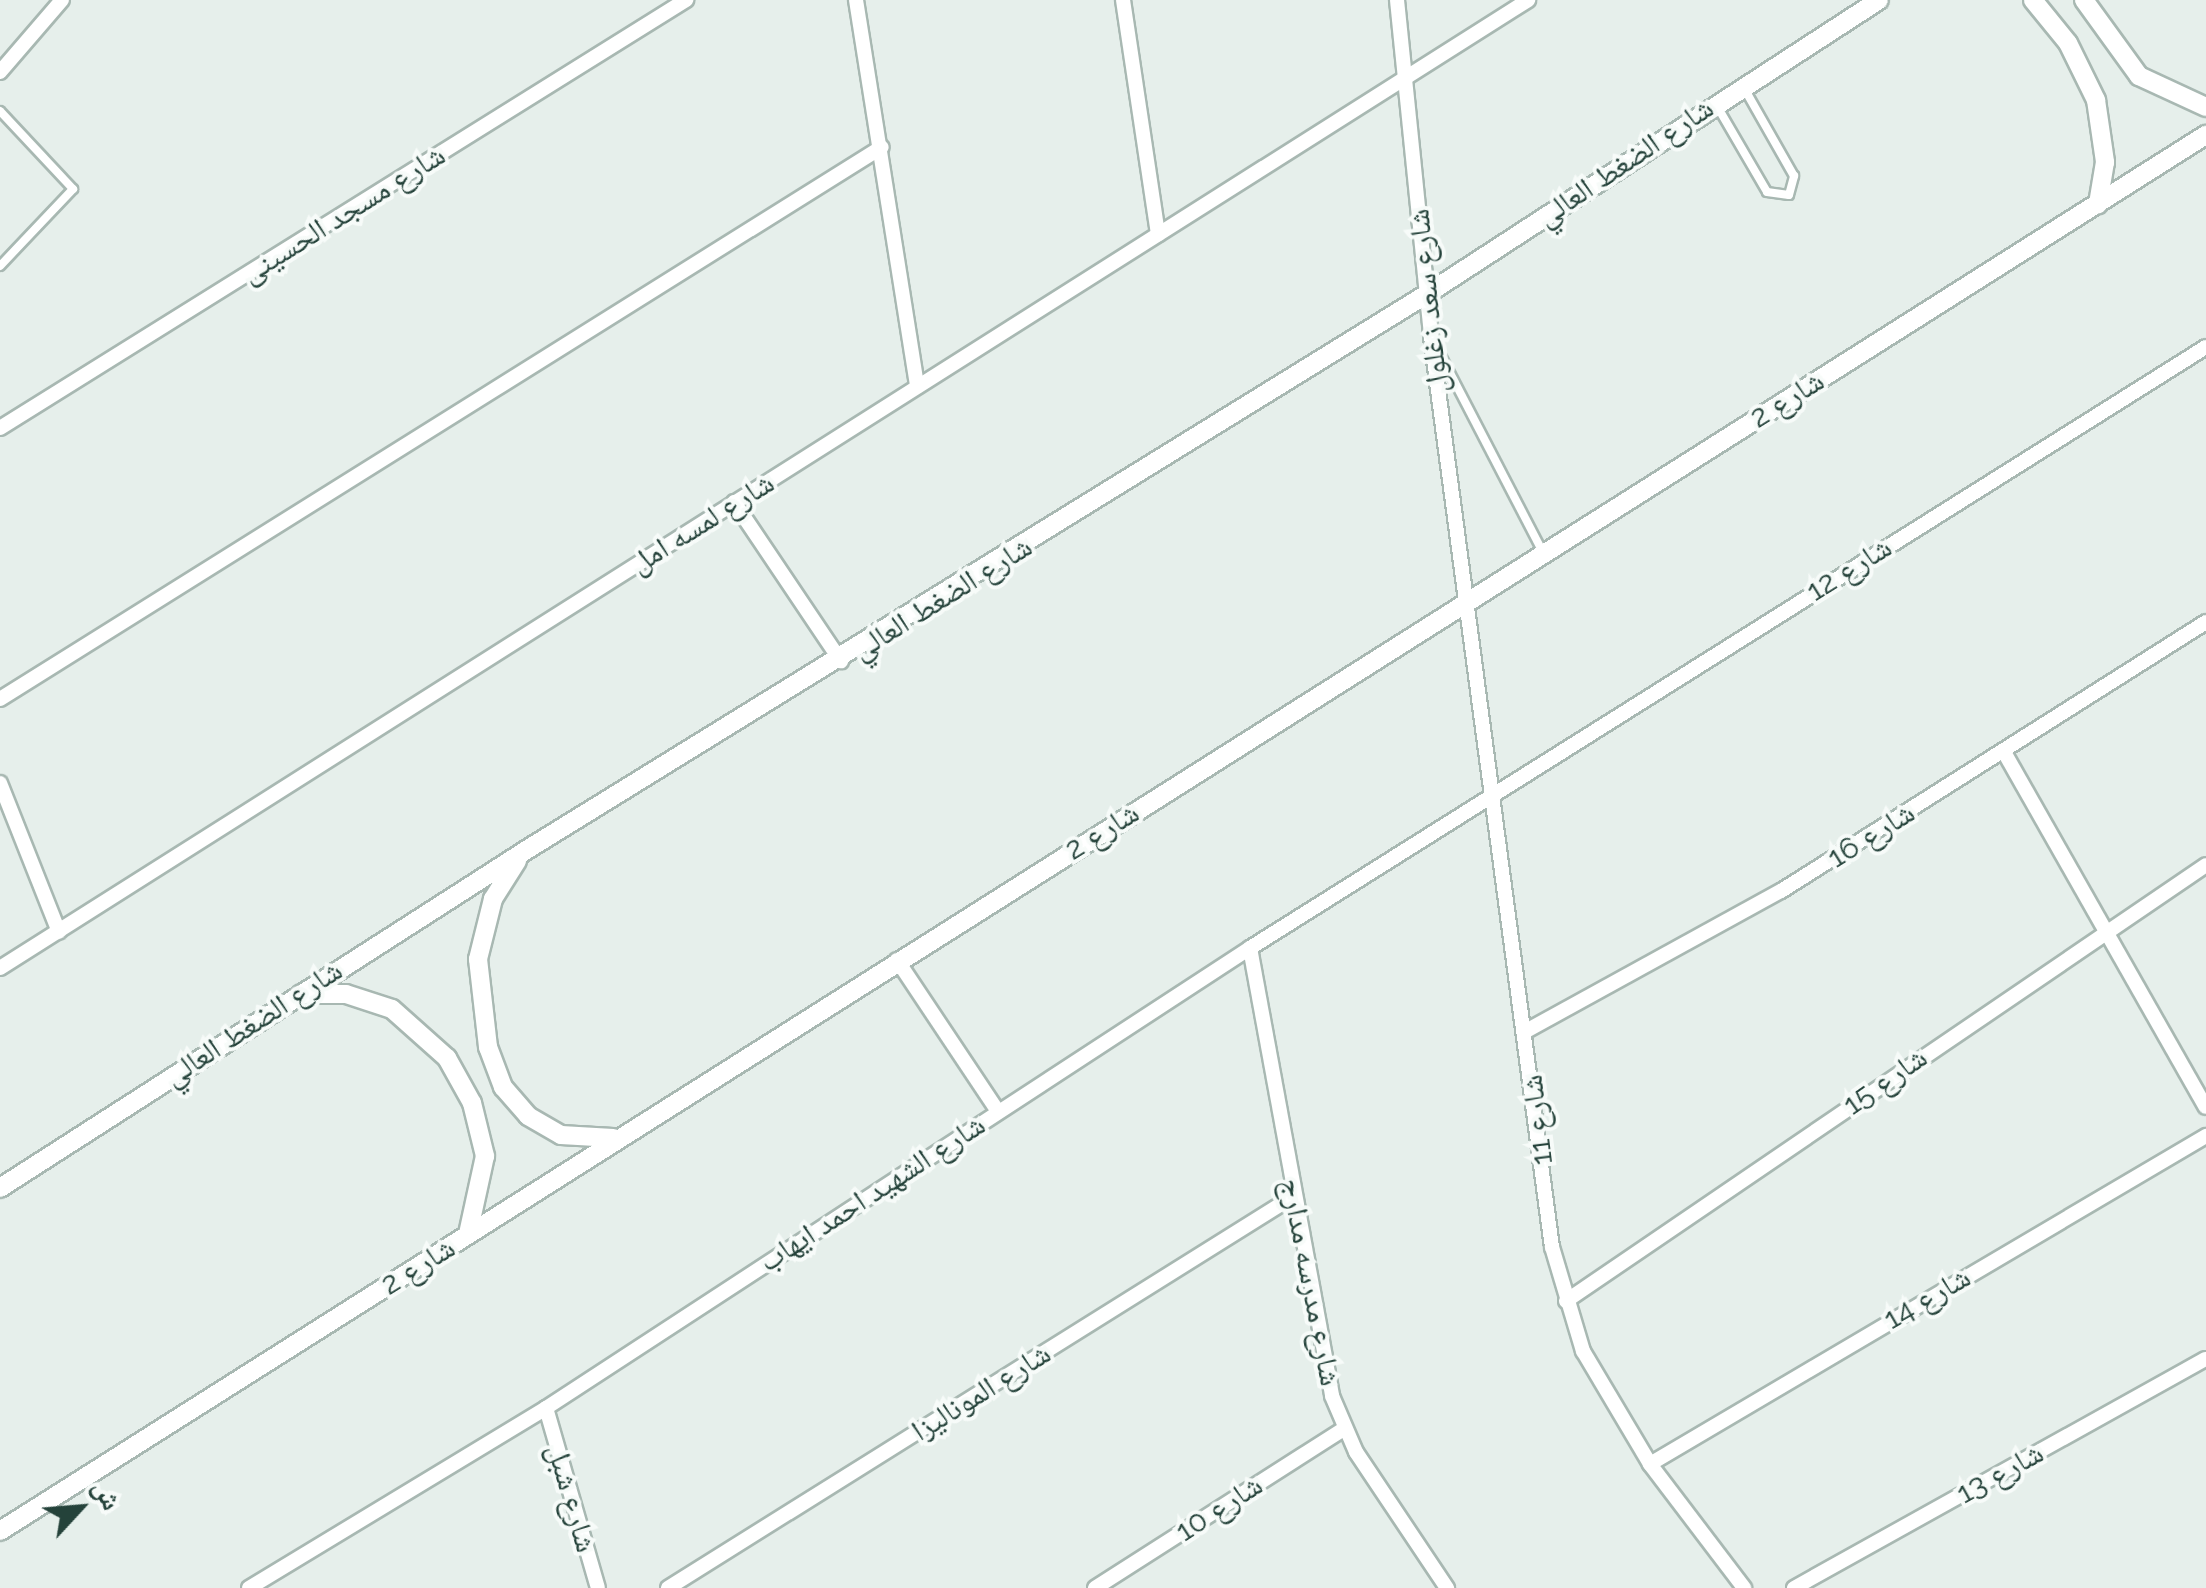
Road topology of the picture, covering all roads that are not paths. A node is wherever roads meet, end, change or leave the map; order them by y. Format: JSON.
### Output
{"nodes":[{"id":1,"x":62,"y":0,"type":"edge"},
{"id":2,"x":686,"y":0,"type":"edge"},
{"id":3,"x":856,"y":0,"type":"edge"},
{"id":4,"x":1123,"y":0,"type":"edge"},
{"id":5,"x":1398,"y":0,"type":"edge"},
{"id":6,"x":1528,"y":0,"type":"edge"},
{"id":7,"x":1879,"y":0,"type":"edge"},
{"id":8,"x":2033,"y":0,"type":"edge"},
{"id":9,"x":2084,"y":0,"type":"edge"},
{"id":10,"x":0,"y":72,"type":"edge"},
{"id":11,"x":1404,"y":80,"type":"junction"},
{"id":12,"x":1742,"y":85,"type":"junction"},
{"id":13,"x":1715,"y":102,"type":"junction"},
{"id":14,"x":2206,"y":108,"type":"edge"},
{"id":15,"x":0,"y":111,"type":"edge"},
{"id":16,"x":2206,"y":135,"type":"edge"},
{"id":17,"x":882,"y":147,"type":"junction"},
{"id":18,"x":2098,"y":204,"type":"junction"},
{"id":19,"x":1158,"y":234,"type":"junction"},
{"id":20,"x":0,"y":266,"type":"edge"},
{"id":21,"x":1427,"y":294,"type":"junction"},
{"id":22,"x":1431,"y":338,"type":"junction"},
{"id":23,"x":2206,"y":347,"type":"edge"},
{"id":24,"x":918,"y":386,"type":"junction"},
{"id":25,"x":0,"y":428,"type":"edge"},
{"id":26,"x":734,"y":502,"type":"junction"},
{"id":27,"x":1543,"y":552,"type":"junction"},
{"id":28,"x":1464,"y":601,"type":"junction"},
{"id":29,"x":2206,"y":622,"type":"edge"},
{"id":30,"x":841,"y":661,"type":"junction"},
{"id":31,"x":0,"y":699,"type":"edge"},
{"id":32,"x":2004,"y":752,"type":"junction"},
{"id":33,"x":0,"y":783,"type":"edge"},
{"id":34,"x":1494,"y":794,"type":"junction"},
{"id":35,"x":528,"y":849,"type":"junction"},
{"id":36,"x":2206,"y":865,"type":"edge"},
{"id":37,"x":2105,"y":930,"type":"junction"},
{"id":38,"x":59,"y":932,"type":"junction"},
{"id":39,"x":1250,"y":948,"type":"junction"},
{"id":40,"x":898,"y":960,"type":"junction"},
{"id":41,"x":0,"y":968,"type":"edge"},
{"id":42,"x":297,"y":994,"type":"junction"},
{"id":43,"x":1526,"y":1032,"type":"junction"},
{"id":44,"x":2206,"y":1107,"type":"edge"},
{"id":45,"x":997,"y":1110,"type":"junction"},
{"id":46,"x":2206,"y":1136,"type":"edge"},
{"id":47,"x":618,"y":1138,"type":"junction"},
{"id":48,"x":0,"y":1188,"type":"edge"},
{"id":49,"x":1294,"y":1196,"type":"junction"},
{"id":50,"x":468,"y":1234,"type":"junction"},
{"id":51,"x":1566,"y":1300,"type":"junction"},
{"id":52,"x":2206,"y":1359,"type":"edge"},
{"id":53,"x":546,"y":1408,"type":"junction"},
{"id":54,"x":1344,"y":1429,"type":"junction"},
{"id":55,"x":1650,"y":1464,"type":"junction"},
{"id":56,"x":2,"y":1526,"type":"edge"},
{"id":57,"x":277,"y":1572,"type":"junction"},
{"id":58,"x":249,"y":1588,"type":"edge"},
{"id":59,"x":282,"y":1588,"type":"edge"},
{"id":60,"x":598,"y":1588,"type":"edge"},
{"id":61,"x":668,"y":1588,"type":"edge"},
{"id":62,"x":1095,"y":1588,"type":"edge"},
{"id":63,"x":1447,"y":1588,"type":"edge"},
{"id":64,"x":1744,"y":1588,"type":"edge"},
{"id":65,"x":1794,"y":1588,"type":"edge"}],
"edges":[{"from":1,"to":10,"type":"street"},
{"from":2,"to":25,"type":"street","name":"شارع مسجد الحسينى"},
{"from":3,"to":17,"type":"street"},
{"from":4,"to":19,"type":"street"},
{"from":5,"to":11,"type":"street","name":"شارع سعد زغلول"},
{"from":6,"to":11,"type":"street","name":"شارع لمسه امل"},
{"from":7,"to":12,"type":"street","name":"شارع الضغط العالي"},
{"from":8,"to":18,"type":"street"},
{"from":9,"to":14,"type":"street"},
{"from":11,"to":19,"type":"street","name":"شارع لمسه امل"},
{"from":11,"to":21,"type":"street","name":"شارع سعد زغلول"},
{"from":12,"to":13,"type":"street","name":"شارع الضغط العالي"},
{"from":12,"to":13,"type":"lane"},
{"from":13,"to":21,"type":"street","name":"شارع الضغط العالي"},
{"from":15,"to":20,"type":"lane"},
{"from":16,"to":18,"type":"street","name":"شارع 2"},
{"from":17,"to":24,"type":"street"},
{"from":17,"to":31,"type":"street"},
{"from":18,"to":27,"type":"street","name":"شارع 2"},
{"from":19,"to":24,"type":"street","name":"شارع لمسه امل"},
{"from":21,"to":22,"type":"street","name":"شارع سعد زغلول"},
{"from":21,"to":30,"type":"street","name":"شارع الضغط العالي"},
{"from":22,"to":27,"type":"lane"},
{"from":22,"to":28,"type":"street","name":"شارع سعد زغلول"},
{"from":23,"to":34,"type":"street","name":"شارع 12"},
{"from":24,"to":26,"type":"street","name":"شارع لمسه امل"},
{"from":26,"to":30,"type":"street"},
{"from":26,"to":38,"type":"street","name":"شارع لمسه امل"},
{"from":27,"to":28,"type":"street","name":"شارع 2"},
{"from":28,"to":34,"type":"street","name":"شارع 11"},
{"from":28,"to":40,"type":"street","name":"شارع 2"},
{"from":29,"to":32,"type":"street","name":"شارع 16"},
{"from":30,"to":35,"type":"street","name":"شارع الضغط العالي"},
{"from":32,"to":37,"type":"street"},
{"from":32,"to":43,"type":"street","name":"شارع 16"},
{"from":33,"to":38,"type":"street"},
{"from":34,"to":39,"type":"street","name":"شارع الشهيد احمد ايهاب"},
{"from":34,"to":43,"type":"street","name":"شارع 11"},
{"from":35,"to":42,"type":"street","name":"شارع الضغط العالي"},
{"from":35,"to":47,"type":"street"},
{"from":36,"to":37,"type":"street","name":"شارع 15"},
{"from":37,"to":44,"type":"street"},
{"from":37,"to":51,"type":"street","name":"شارع 15"},
{"from":38,"to":41,"type":"street","name":"شارع لمسه امل"},
{"from":39,"to":45,"type":"street","name":"شارع الشهيد احمد ايهاب"},
{"from":39,"to":49,"type":"street","name":"شارع مدرسه مدارج"},
{"from":40,"to":45,"type":"street"},
{"from":40,"to":47,"type":"street","name":"شارع 2"},
{"from":42,"to":48,"type":"street","name":"شارع الضغط العالي"},
{"from":42,"to":50,"type":"street"},
{"from":43,"to":51,"type":"street","name":"شارع 11"},
{"from":45,"to":53,"type":"street","name":"شارع الشهيد احمد ايهاب"},
{"from":46,"to":55,"type":"street","name":"شارع 14"},
{"from":47,"to":50,"type":"street","name":"شارع 2"},
{"from":49,"to":54,"type":"street","name":"شارع مدرسه مدارج"},
{"from":49,"to":61,"type":"street","name":"شارع الموناليزا"},
{"from":50,"to":56,"type":"street","name":"شارع 2"},
{"from":51,"to":55,"type":"street","name":"شارع 11"},
{"from":52,"to":65,"type":"street","name":"شارع 13"},
{"from":53,"to":57,"type":"street","name":"شارع الشهيد احمد ايهاب"},
{"from":53,"to":60,"type":"street","name":"شارع شبل"},
{"from":54,"to":62,"type":"street","name":"شارع 10"},
{"from":54,"to":63,"type":"street","name":"شارع مدرسه مدارج"},
{"from":55,"to":64,"type":"street","name":"شارع 11"},
{"from":57,"to":58,"type":"street","name":"شارع الشهيد احمد ايهاب"},
{"from":57,"to":59,"type":"street"}]}
